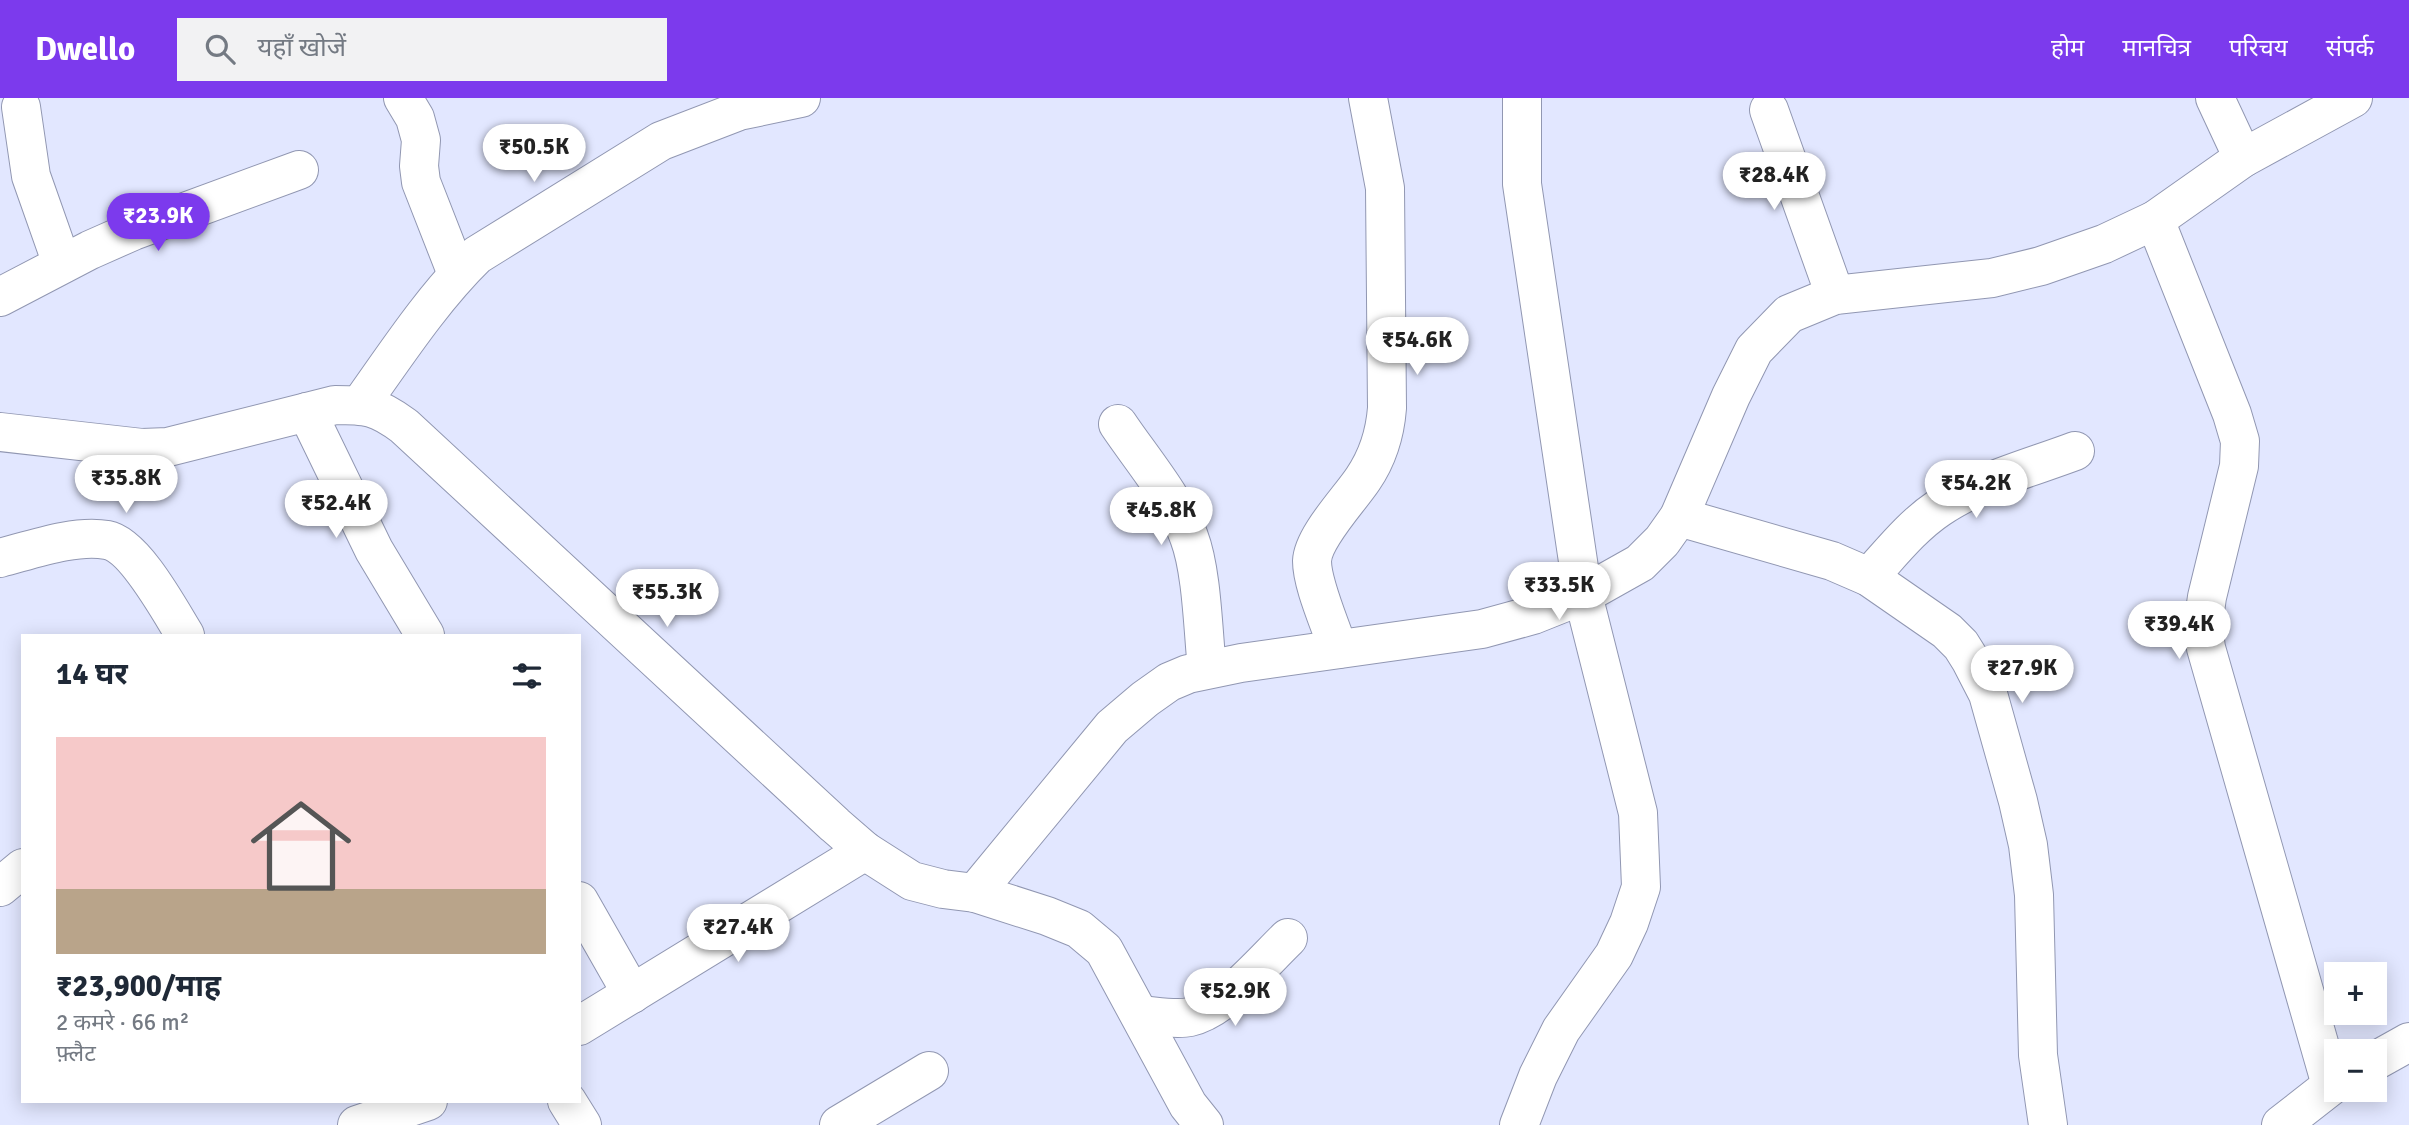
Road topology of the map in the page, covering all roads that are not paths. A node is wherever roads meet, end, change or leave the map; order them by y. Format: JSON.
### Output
{"nodes":[{"id":1,"x":403,"y":98,"type":"edge"},
{"id":2,"x":801,"y":98,"type":"edge"},
{"id":3,"x":1368,"y":98,"type":"edge"},
{"id":4,"x":1522,"y":98,"type":"edge"},
{"id":5,"x":2214,"y":98,"type":"edge"},
{"id":6,"x":2353,"y":98,"type":"edge"},
{"id":7,"x":21,"y":107,"type":"dead end"},
{"id":8,"x":1769,"y":110,"type":"dead end"},
{"id":9,"x":2243,"y":158,"type":"junction"},
{"id":10,"x":299,"y":170,"type":"dead end"},
{"id":11,"x":2155,"y":220,"type":"junction"},
{"id":12,"x":62,"y":264,"type":"junction"},
{"id":13,"x":457,"y":274,"type":"junction"},
{"id":14,"x":1835,"y":295,"type":"junction"},
{"id":15,"x":0,"y":297,"type":"edge"},
{"id":16,"x":360,"y":405,"type":"junction"},
{"id":17,"x":307,"y":412,"type":"junction"},
{"id":18,"x":1118,"y":424,"type":"dead end"},
{"id":19,"x":0,"y":432,"type":"edge"},
{"id":20,"x":2075,"y":451,"type":"dead end"},
{"id":21,"x":1679,"y":517,"type":"junction"},
{"id":22,"x":0,"y":558,"type":"edge"},
{"id":23,"x":1869,"y":577,"type":"junction"},
{"id":24,"x":1583,"y":595,"type":"junction"},
{"id":25,"x":184,"y":634,"type":"edge"},
{"id":26,"x":424,"y":634,"type":"edge"},
{"id":27,"x":1338,"y":649,"type":"junction"},
{"id":28,"x":1207,"y":669,"type":"junction"},
{"id":29,"x":865,"y":851,"type":"junction"},
{"id":30,"x":21,"y":870,"type":"edge"},
{"id":31,"x":0,"y":887,"type":"edge"},
{"id":32,"x":975,"y":893,"type":"junction"},
{"id":33,"x":581,"y":905,"type":"edge"},
{"id":34,"x":1288,"y":938,"type":"dead end"},
{"id":35,"x":632,"y":994,"type":"junction"},
{"id":36,"x":1140,"y":1015,"type":"junction"},
{"id":37,"x":581,"y":1025,"type":"edge"},
{"id":38,"x":2409,"y":1042,"type":"edge"},
{"id":39,"x":2324,"y":1050,"type":"edge"},
{"id":40,"x":2387,"y":1054,"type":"edge"},
{"id":41,"x":929,"y":1071,"type":"dead end"},
{"id":42,"x":2324,"y":1092,"type":"edge"},
{"id":43,"x":422,"y":1103,"type":"edge"},
{"id":44,"x":568,"y":1103,"type":"edge"},
{"id":45,"x":357,"y":1125,"type":"edge"},
{"id":46,"x":582,"y":1125,"type":"edge"},
{"id":47,"x":839,"y":1125,"type":"edge"},
{"id":48,"x":1204,"y":1125,"type":"edge"},
{"id":49,"x":1519,"y":1125,"type":"edge"},
{"id":50,"x":2048,"y":1125,"type":"edge"},
{"id":51,"x":2281,"y":1125,"type":"edge"}],
"edges":[{"from":1,"to":13,"type":"street"},
{"from":2,"to":13,"type":"street"},
{"from":3,"to":27,"type":"street"},
{"from":4,"to":24,"type":"street"},
{"from":5,"to":9,"type":"street"},
{"from":6,"to":9,"type":"street"},
{"from":7,"to":12,"type":"street"},
{"from":8,"to":14,"type":"street"},
{"from":9,"to":11,"type":"street"},
{"from":10,"to":12,"type":"street"},
{"from":11,"to":14,"type":"street"},
{"from":11,"to":39,"type":"street"},
{"from":12,"to":15,"type":"street"},
{"from":13,"to":16,"type":"street"},
{"from":14,"to":21,"type":"street"},
{"from":16,"to":17,"type":"street"},
{"from":16,"to":29,"type":"street"},
{"from":17,"to":19,"type":"street"},
{"from":17,"to":26,"type":"street"},
{"from":18,"to":28,"type":"street"},
{"from":20,"to":23,"type":"street"},
{"from":21,"to":23,"type":"street"},
{"from":21,"to":24,"type":"street"},
{"from":22,"to":25,"type":"street"},
{"from":23,"to":50,"type":"street"},
{"from":24,"to":27,"type":"street"},
{"from":24,"to":49,"type":"street"},
{"from":27,"to":28,"type":"street"},
{"from":28,"to":32,"type":"street"},
{"from":29,"to":32,"type":"street"},
{"from":29,"to":35,"type":"street"},
{"from":30,"to":31,"type":"street"},
{"from":32,"to":36,"type":"street"},
{"from":33,"to":35,"type":"street"},
{"from":34,"to":36,"type":"street"},
{"from":35,"to":37,"type":"street"},
{"from":36,"to":48,"type":"street"},
{"from":38,"to":40,"type":"street"},
{"from":41,"to":47,"type":"street"},
{"from":42,"to":51,"type":"street"},
{"from":43,"to":45,"type":"street"},
{"from":44,"to":46,"type":"street"}]}
